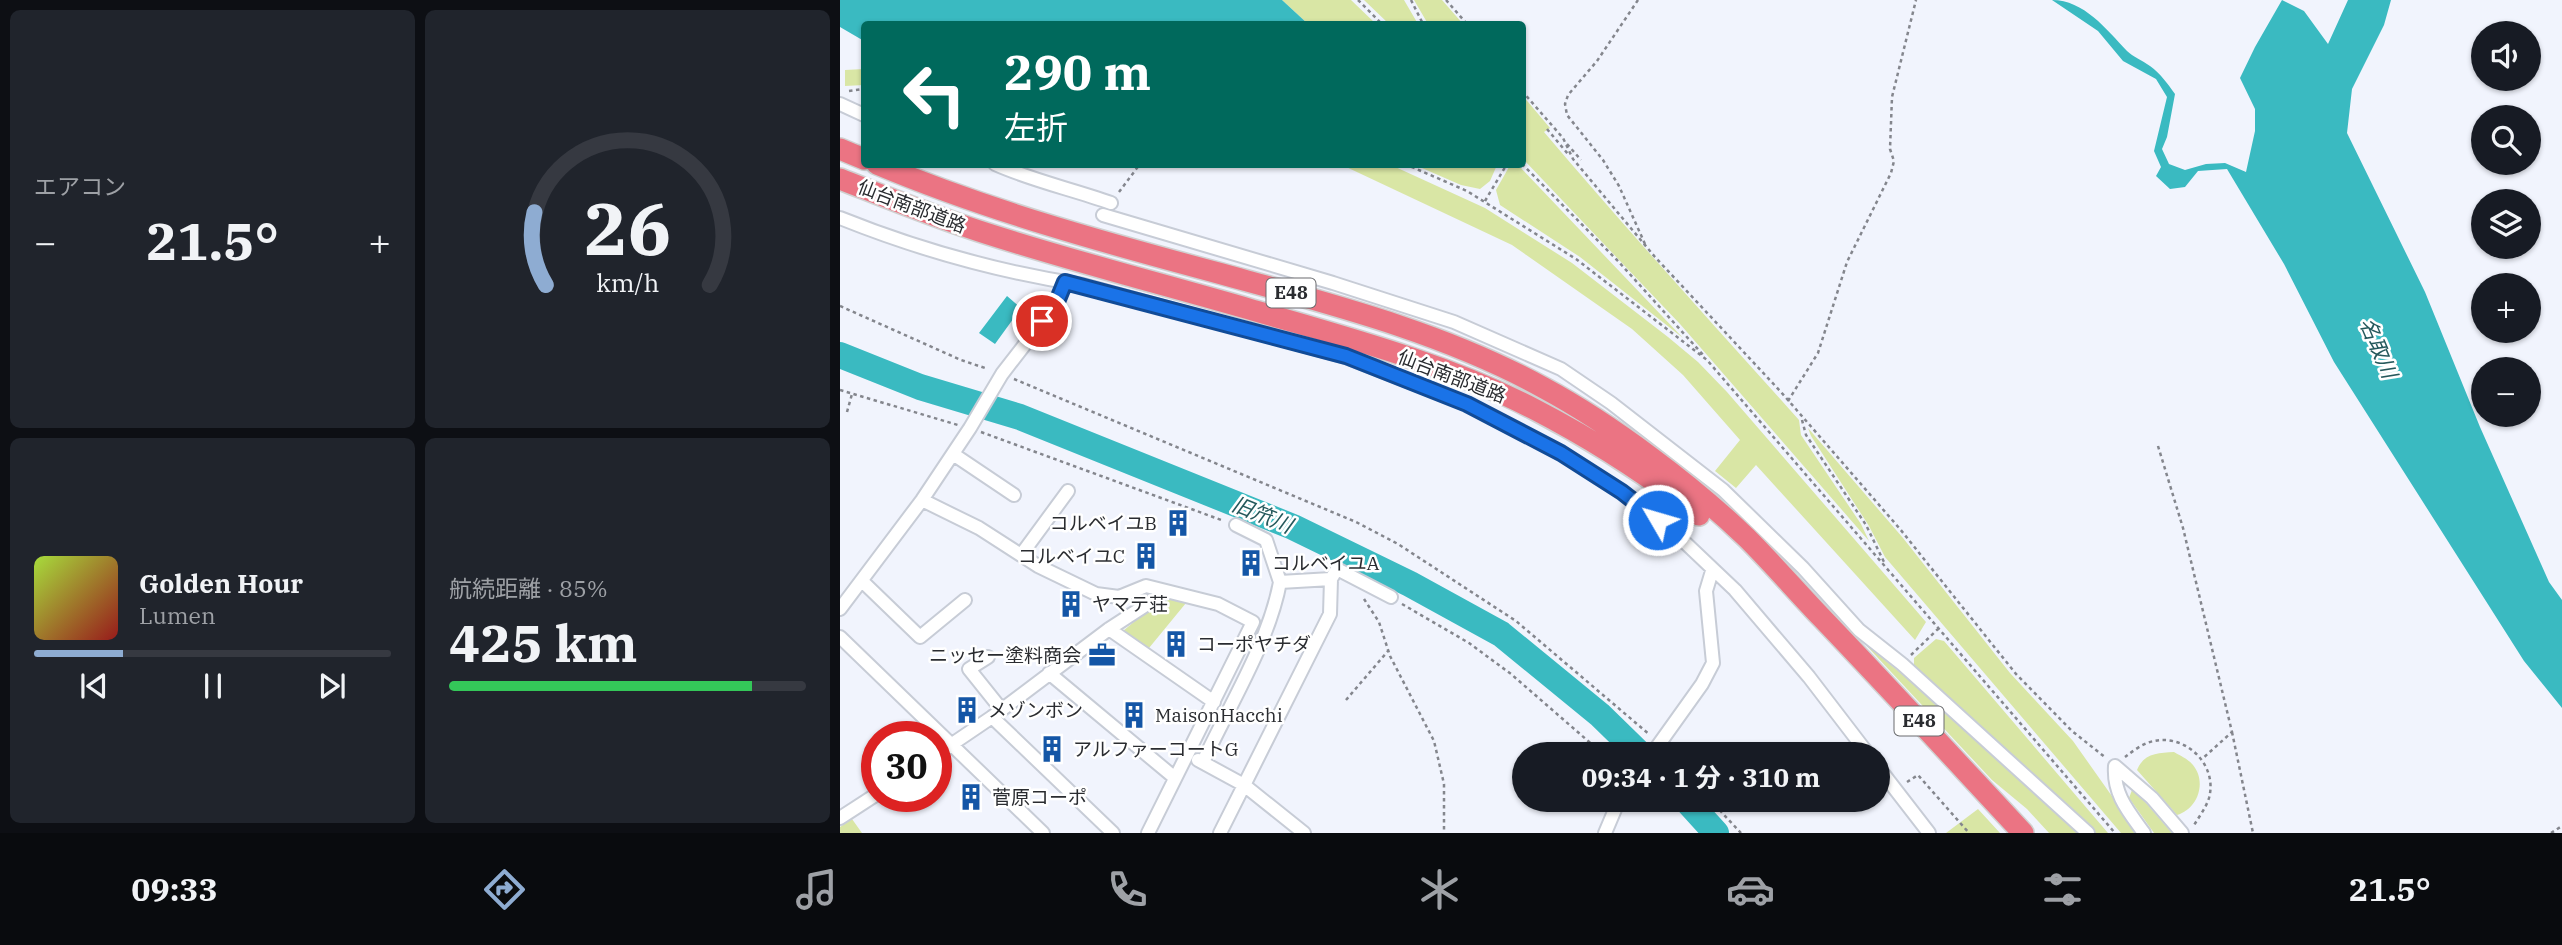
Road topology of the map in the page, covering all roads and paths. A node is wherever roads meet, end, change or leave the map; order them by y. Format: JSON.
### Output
{"nodes":[{"id":1,"x":1358,"y":0,"type":"edge"},
{"id":2,"x":1411,"y":0,"type":"edge"},
{"id":3,"x":1446,"y":0,"type":"edge"},
{"id":4,"x":1638,"y":0,"type":"edge"},
{"id":5,"x":1916,"y":0,"type":"edge"},
{"id":6,"x":1379,"y":21,"type":"edge"},
{"id":7,"x":1422,"y":21,"type":"edge"},
{"id":8,"x":1464,"y":21,"type":"edge"},
{"id":9,"x":861,"y":89,"type":"edge"},
{"id":10,"x":849,"y":91,"type":"dead end"},
{"id":11,"x":1526,"y":96,"type":"edge"},
{"id":12,"x":840,"y":104,"type":"edge"},
{"id":13,"x":861,"y":114,"type":"edge"},
{"id":14,"x":1547,"y":129,"type":"dead end"},
{"id":15,"x":1563,"y":138,"type":"junction"},
{"id":16,"x":840,"y":149,"type":"edge"},
{"id":17,"x":861,"y":158,"type":"edge"},
{"id":18,"x":1573,"y":159,"type":"junction"},
{"id":19,"x":1581,"y":160,"type":"dead end"},
{"id":20,"x":886,"y":168,"type":"edge"},
{"id":21,"x":1004,"y":168,"type":"edge"},
{"id":22,"x":1137,"y":168,"type":"edge"},
{"id":23,"x":1414,"y":168,"type":"edge"},
{"id":24,"x":1505,"y":168,"type":"edge"},
{"id":25,"x":1526,"y":168,"type":"edge"},
{"id":26,"x":840,"y":179,"type":"edge"},
{"id":27,"x":1484,"y":202,"type":"junction"},
{"id":28,"x":1111,"y":203,"type":"joint"},
{"id":29,"x":1103,"y":215,"type":"dead end"},
{"id":30,"x":840,"y":218,"type":"edge"},
{"id":31,"x":1647,"y":248,"type":"junction"},
{"id":32,"x":1065,"y":282,"type":"junction"},
{"id":33,"x":840,"y":306,"type":"edge"},
{"id":34,"x":1707,"y":360,"type":"junction"},
{"id":35,"x":1000,"y":377,"type":"junction"},
{"id":36,"x":840,"y":390,"type":"edge"},
{"id":37,"x":852,"y":394,"type":"junction"},
{"id":38,"x":1788,"y":401,"type":"junction"},
{"id":39,"x":847,"y":412,"type":"dead end"},
{"id":40,"x":1802,"y":417,"type":"junction"},
{"id":41,"x":972,"y":425,"type":"junction"},
{"id":42,"x":2158,"y":446,"type":"dead end"},
{"id":43,"x":953,"y":454,"type":"junction"},
{"id":44,"x":1068,"y":491,"type":"dead end"},
{"id":45,"x":1014,"y":495,"type":"dead end"},
{"id":46,"x":922,"y":500,"type":"junction"},
{"id":47,"x":1236,"y":525,"type":"joint"},
{"id":48,"x":1021,"y":555,"type":"junction"},
{"id":49,"x":1887,"y":568,"type":"junction"},
{"id":50,"x":1712,"y":570,"type":"junction"},
{"id":51,"x":1328,"y":579,"type":"junction"},
{"id":52,"x":862,"y":581,"type":"junction"},
{"id":53,"x":1285,"y":582,"type":"junction"},
{"id":54,"x":1166,"y":592,"type":"junction"},
{"id":55,"x":1360,"y":594,"type":"dead end"},
{"id":56,"x":1391,"y":597,"type":"joint"},
{"id":57,"x":965,"y":600,"type":"dead end"},
{"id":58,"x":840,"y":609,"type":"edge"},
{"id":59,"x":1814,"y":610,"type":"junction"},
{"id":60,"x":1939,"y":628,"type":"junction"},
{"id":61,"x":1109,"y":629,"type":"junction"},
{"id":62,"x":840,"y":638,"type":"edge"},
{"id":63,"x":1388,"y":651,"type":"junction"},
{"id":64,"x":988,"y":657,"type":"dead end"},
{"id":65,"x":1902,"y":664,"type":"junction"},
{"id":66,"x":1049,"y":673,"type":"junction"},
{"id":67,"x":1346,"y":700,"type":"dead end"},
{"id":68,"x":1213,"y":702,"type":"junction"},
{"id":69,"x":997,"y":713,"type":"junction"},
{"id":70,"x":2232,"y":732,"type":"junction"},
{"id":71,"x":1589,"y":742,"type":"edge"},
{"id":72,"x":1650,"y":742,"type":"edge"},
{"id":73,"x":1661,"y":742,"type":"edge"},
{"id":74,"x":1858,"y":742,"type":"edge"},
{"id":75,"x":953,"y":744,"type":"junction"},
{"id":76,"x":1188,"y":755,"type":"junction"},
{"id":77,"x":2202,"y":759,"type":"junction"},
{"id":78,"x":1206,"y":764,"type":"junction"},
{"id":79,"x":2115,"y":765,"type":"junction"},
{"id":80,"x":1175,"y":778,"type":"junction"},
{"id":81,"x":1242,"y":783,"type":"junction"},
{"id":82,"x":1890,"y":783,"type":"edge"},
{"id":83,"x":1895,"y":789,"type":"junction"},
{"id":84,"x":861,"y":804,"type":"edge"},
{"id":85,"x":1614,"y":812,"type":"edge"},
{"id":86,"x":1721,"y":812,"type":"edge"},
{"id":87,"x":840,"y":818,"type":"edge"},
{"id":88,"x":2562,"y":826,"type":"edge"},
{"id":89,"x":1043,"y":833,"type":"edge"},
{"id":90,"x":1113,"y":833,"type":"edge"},
{"id":91,"x":1148,"y":833,"type":"edge"},
{"id":92,"x":1220,"y":833,"type":"edge"},
{"id":93,"x":1304,"y":833,"type":"edge"},
{"id":94,"x":1444,"y":833,"type":"edge"},
{"id":95,"x":1605,"y":833,"type":"edge"},
{"id":96,"x":1741,"y":833,"type":"edge"},
{"id":97,"x":1929,"y":833,"type":"edge"},
{"id":98,"x":1969,"y":833,"type":"edge"},
{"id":99,"x":2023,"y":833,"type":"edge"},
{"id":100,"x":2088,"y":833,"type":"edge"},
{"id":101,"x":2115,"y":833,"type":"edge"},
{"id":102,"x":2144,"y":833,"type":"edge"},
{"id":103,"x":2182,"y":833,"type":"edge"},
{"id":104,"x":2190,"y":833,"type":"edge"},
{"id":105,"x":2253,"y":833,"type":"edge"},
{"id":106,"x":2551,"y":833,"type":"edge"}],
"edges":[{"from":1,"to":6,"type":"path"},
{"from":2,"to":7,"type":"path"},
{"from":3,"to":8,"type":"path"},
{"from":4,"to":31,"type":"path"},
{"from":5,"to":38,"type":"path"},
{"from":9,"to":10,"type":"path"},
{"from":11,"to":15,"type":"path"},
{"from":12,"to":13,"type":"street"},
{"from":14,"to":18,"type":"path"},
{"from":15,"to":18,"type":"path"},
{"from":15,"to":19,"type":"path"},
{"from":16,"to":17,"type":"highway","name":"仙台南部道路"},
{"from":18,"to":31,"type":"path"},
{"from":20,"to":59,"type":"highway","name":"仙台南部道路","number":"E48"},
{"from":21,"to":28,"type":"street"},
{"from":22,"to":28,"type":"path"},
{"from":23,"to":27,"type":"path"},
{"from":24,"to":27,"type":"path"},
{"from":25,"to":34,"type":"path"},
{"from":26,"to":59,"type":"highway","name":"仙台南部道路","number":"E48"},
{"from":27,"to":34,"type":"path"},
{"from":29,"to":65,"type":"street"},
{"from":30,"to":32,"type":"street"},
{"from":31,"to":38,"type":"path"},
{"from":32,"to":35,"type":"street"},
{"from":32,"to":50,"type":"street"},
{"from":33,"to":35,"type":"path"},
{"from":34,"to":49,"type":"path"},
{"from":35,"to":41,"type":"street"},
{"from":35,"to":72,"type":"path"},
{"from":36,"to":37,"type":"path"},
{"from":37,"to":39,"type":"path"},
{"from":37,"to":41,"type":"path"},
{"from":38,"to":40,"type":"path"},
{"from":40,"to":49,"type":"path"},
{"from":40,"to":79,"type":"path"},
{"from":41,"to":43,"type":"street"},
{"from":41,"to":47,"type":"path"},
{"from":42,"to":70,"type":"path"},
{"from":43,"to":45,"type":"street"},
{"from":43,"to":46,"type":"street"},
{"from":44,"to":48,"type":"street"},
{"from":46,"to":48,"type":"street"},
{"from":46,"to":52,"type":"street"},
{"from":47,"to":53,"type":"street"},
{"from":48,"to":54,"type":"street"},
{"from":49,"to":60,"type":"path"},
{"from":50,"to":73,"type":"street"},
{"from":50,"to":74,"type":"street"},
{"from":51,"to":53,"type":"street"},
{"from":51,"to":56,"type":"street"},
{"from":51,"to":81,"type":"street"},
{"from":52,"to":57,"type":"street"},
{"from":52,"to":58,"type":"street"},
{"from":53,"to":78,"type":"street"},
{"from":54,"to":61,"type":"street"},
{"from":54,"to":68,"type":"street"},
{"from":55,"to":63,"type":"path"},
{"from":56,"to":71,"type":"path"},
{"from":59,"to":99,"type":"highway","name":"仙台南部道路","number":"E48"},
{"from":60,"to":65,"type":"path"},
{"from":60,"to":101,"type":"path"},
{"from":61,"to":66,"type":"street"},
{"from":61,"to":68,"type":"street"},
{"from":62,"to":75,"type":"street"},
{"from":63,"to":67,"type":"path"},
{"from":63,"to":94,"type":"path"},
{"from":64,"to":69,"type":"street"},
{"from":65,"to":100,"type":"street"},
{"from":66,"to":69,"type":"street"},
{"from":66,"to":80,"type":"street"},
{"from":68,"to":76,"type":"street"},
{"from":69,"to":75,"type":"street"},
{"from":69,"to":90,"type":"street"},
{"from":70,"to":77,"type":"path"},
{"from":70,"to":105,"type":"path"},
{"from":75,"to":89,"type":"street"},
{"from":76,"to":78,"type":"street"},
{"from":76,"to":80,"type":"street"},
{"from":77,"to":79,"type":"path"},
{"from":77,"to":104,"type":"path"},
{"from":78,"to":81,"type":"street"},
{"from":79,"to":102,"type":"street"},
{"from":79,"to":103,"type":"street"},
{"from":80,"to":91,"type":"street"},
{"from":81,"to":92,"type":"street"},
{"from":81,"to":93,"type":"street"},
{"from":82,"to":83,"type":"street"},
{"from":83,"to":97,"type":"street"},
{"from":83,"to":98,"type":"path"},
{"from":84,"to":87,"type":"street"},
{"from":85,"to":95,"type":"street"},
{"from":86,"to":96,"type":"path"},
{"from":88,"to":106,"type":"path"}]}
